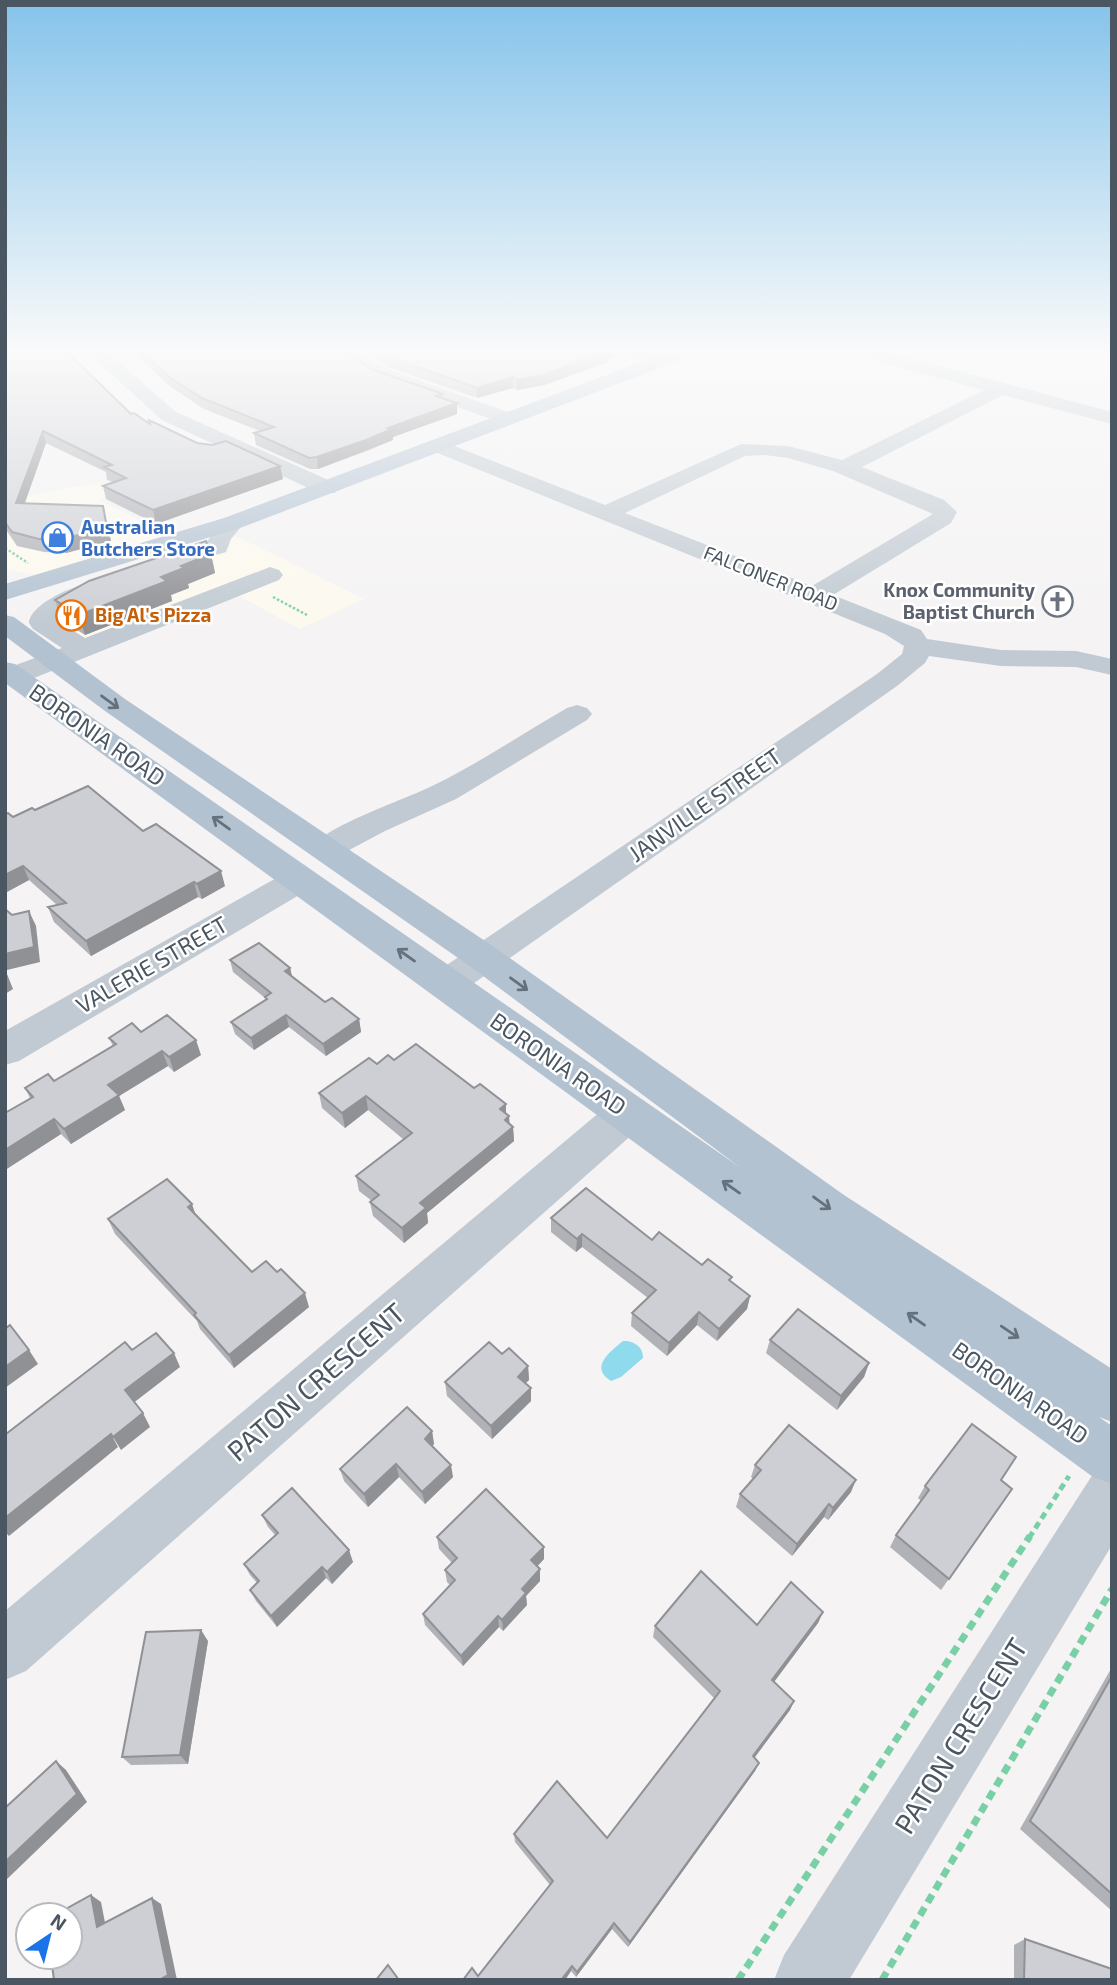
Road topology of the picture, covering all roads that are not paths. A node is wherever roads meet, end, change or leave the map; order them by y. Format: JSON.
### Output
{"nodes":[{"id":1,"x":224,"y":442,"type":"edge"},
{"id":2,"x":449,"y":442,"type":"edge"},
{"id":3,"x":895,"y":442,"type":"edge"},
{"id":4,"x":437,"y":446,"type":"junction"},
{"id":5,"x":845,"y":467,"type":"junction"},
{"id":6,"x":327,"y":488,"type":"junction"},
{"id":7,"x":606,"y":513,"type":"junction"},
{"id":8,"x":232,"y":523,"type":"junction"},
{"id":9,"x":194,"y":536,"type":"junction"},
{"id":10,"x":5,"y":570,"type":"edge"},
{"id":11,"x":270,"y":575,"type":"dead end"},
{"id":12,"x":58,"y":577,"type":"junction"},
{"id":13,"x":5,"y":592,"type":"edge"},
{"id":14,"x":815,"y":595,"type":"junction"},
{"id":15,"x":5,"y":608,"type":"edge"},
{"id":16,"x":5,"y":623,"type":"edge"},
{"id":17,"x":918,"y":646,"type":"junction"},
{"id":18,"x":70,"y":656,"type":"junction"},
{"id":19,"x":1112,"y":667,"type":"edge"},
{"id":20,"x":10,"y":673,"type":"edge"},
{"id":21,"x":577,"y":714,"type":"dead end"},
{"id":22,"x":326,"y":849,"type":"junction"},
{"id":23,"x":299,"y":880,"type":"junction"},
{"id":24,"x":484,"y":958,"type":"junction"},
{"id":25,"x":446,"y":984,"type":"junction"},
{"id":26,"x":5,"y":1050,"type":"edge"},
{"id":27,"x":628,"y":1113,"type":"junction"},
{"id":28,"x":1112,"y":1398,"type":"edge"},
{"id":29,"x":1112,"y":1458,"type":"edge"},
{"id":30,"x":1092,"y":1481,"type":"edge"},
{"id":31,"x":5,"y":1650,"type":"edge"},
{"id":32,"x":809,"y":1980,"type":"edge"}],
"edges":[{"from":1,"to":6,"type":"street"},
{"from":2,"to":4,"type":"main road"},
{"from":3,"to":5,"type":"street"},
{"from":4,"to":6,"type":"main road"},
{"from":4,"to":7,"type":"street","name":"FALCONER ROAD"},
{"from":5,"to":7,"type":"street"},
{"from":5,"to":14,"type":"street"},
{"from":6,"to":8,"type":"main road"},
{"from":7,"to":14,"type":"street","name":"FALCONER ROAD"},
{"from":8,"to":9,"type":"main road"},
{"from":8,"to":18,"type":"street"},
{"from":9,"to":12,"type":"main road"},
{"from":9,"to":15,"type":"main road"},
{"from":10,"to":12,"type":"main road"},
{"from":11,"to":18,"type":"street"},
{"from":12,"to":13,"type":"main road"},
{"from":14,"to":17,"type":"street","name":"FALCONER ROAD"},
{"from":16,"to":18,"type":"main road","name":"BORONIA ROAD"},
{"from":17,"to":19,"type":"street","name":"FALCONER ROAD"},
{"from":17,"to":24,"type":"street","name":"JANVILLE STREET"},
{"from":18,"to":20,"type":"street"},
{"from":18,"to":22,"type":"main road","name":"BORONIA ROAD","one_way":true},
{"from":23,"to":20,"type":"main road","name":"BORONIA ROAD","one_way":true},
{"from":21,"to":22,"type":"street"},
{"from":22,"to":24,"type":"main road","name":"BORONIA ROAD"},
{"from":25,"to":23,"type":"main road","name":"BORONIA ROAD","one_way":true},
{"from":23,"to":26,"type":"street","name":"VALERIE STREET"},
{"from":24,"to":25,"type":"street","name":"JANVILLE STREET"},
{"from":24,"to":28,"type":"main road","name":"BORONIA ROAD","one_way":true},
{"from":25,"to":27,"type":"main road","name":"BORONIA ROAD"},
{"from":29,"to":27,"type":"main road","name":"BORONIA ROAD","one_way":true},
{"from":27,"to":31,"type":"street","name":"PATON CRESCENT"},
{"from":30,"to":32,"type":"street","name":"PATON CRESCENT"}]}
